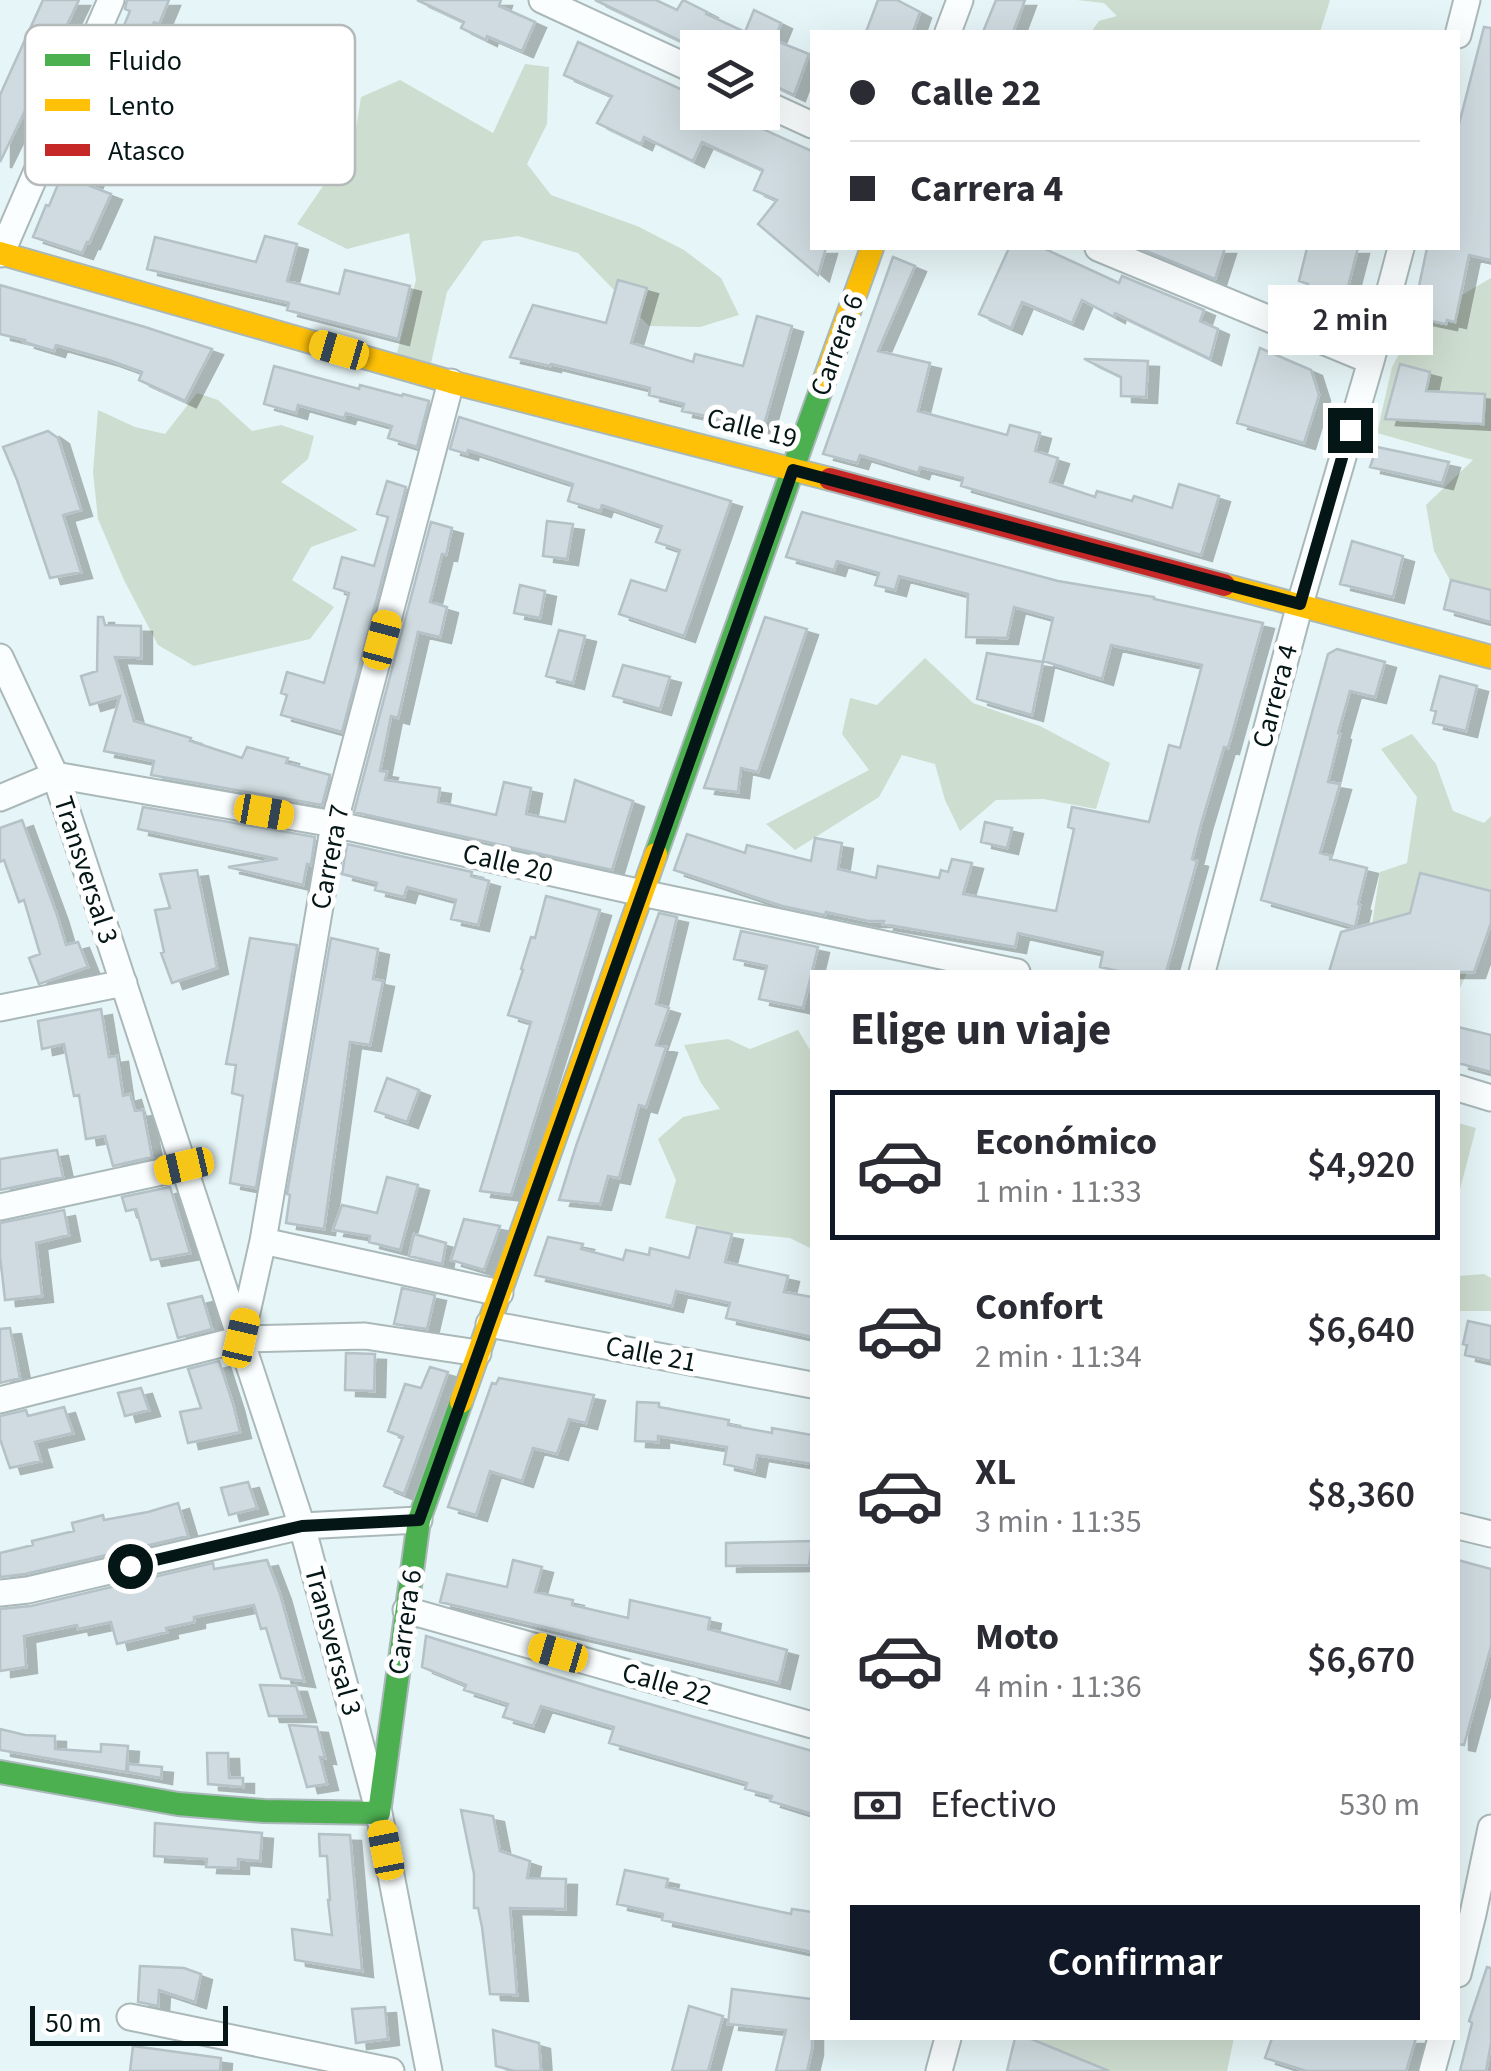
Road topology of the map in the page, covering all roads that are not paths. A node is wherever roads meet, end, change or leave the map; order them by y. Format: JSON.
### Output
{"nodes":[{"id":1,"x":110,"y":0,"type":"edge"},
{"id":2,"x":542,"y":0,"type":"edge"},
{"id":3,"x":960,"y":0,"type":"edge"},
{"id":4,"x":1467,"y":0,"type":"edge"},
{"id":5,"x":99,"y":25,"type":"edge"},
{"id":6,"x":949,"y":30,"type":"edge"},
{"id":7,"x":1459,"y":30,"type":"edge"},
{"id":8,"x":680,"y":64,"type":"edge"},
{"id":9,"x":780,"y":110,"type":"edge"},
{"id":10,"x":810,"y":124,"type":"edge"},
{"id":11,"x":30,"y":185,"type":"edge"},
{"id":12,"x":871,"y":250,"type":"edge"},
{"id":13,"x":1103,"y":250,"type":"edge"},
{"id":14,"x":1400,"y":250,"type":"edge"},
{"id":15,"x":0,"y":254,"type":"edge"},
{"id":16,"x":1371,"y":361,"type":"junction"},
{"id":17,"x":451,"y":382,"type":"junction"},
{"id":18,"x":793,"y":470,"type":"junction"},
{"id":19,"x":1300,"y":604,"type":"junction"},
{"id":20,"x":0,"y":656,"type":"edge"},
{"id":21,"x":1491,"y":656,"type":"edge"},
{"id":22,"x":55,"y":775,"type":"junction"},
{"id":23,"x":0,"y":798,"type":"edge"},
{"id":24,"x":334,"y":824,"type":"junction"},
{"id":25,"x":642,"y":893,"type":"junction"},
{"id":26,"x":1008,"y":970,"type":"edge"},
{"id":27,"x":1203,"y":970,"type":"edge"},
{"id":28,"x":124,"y":983,"type":"junction"},
{"id":29,"x":0,"y":1008,"type":"edge"},
{"id":30,"x":1460,"y":1089,"type":"edge"},
{"id":31,"x":1491,"y":1098,"type":"edge"},
{"id":32,"x":184,"y":1166,"type":"junction"},
{"id":33,"x":0,"y":1207,"type":"edge"},
{"id":34,"x":263,"y":1241,"type":"junction"},
{"id":35,"x":500,"y":1293,"type":"junction"},
{"id":36,"x":489,"y":1324,"type":"junction"},
{"id":37,"x":241,"y":1338,"type":"junction"},
{"id":38,"x":478,"y":1353,"type":"junction"},
{"id":39,"x":810,"y":1385,"type":"edge"},
{"id":40,"x":0,"y":1400,"type":"edge"},
{"id":41,"x":419,"y":1520,"type":"junction"},
{"id":42,"x":302,"y":1526,"type":"junction"},
{"id":43,"x":1460,"y":1526,"type":"edge"},
{"id":44,"x":1491,"y":1534,"type":"edge"},
{"id":45,"x":0,"y":1593,"type":"edge"},
{"id":46,"x":406,"y":1610,"type":"junction"},
{"id":47,"x":810,"y":1724,"type":"edge"},
{"id":48,"x":0,"y":1772,"type":"edge"},
{"id":49,"x":379,"y":1813,"type":"junction"},
{"id":50,"x":1491,"y":1828,"type":"edge"},
{"id":51,"x":1474,"y":1914,"type":"edge"},
{"id":52,"x":1460,"y":1966,"type":"edge"},
{"id":53,"x":130,"y":2017,"type":"dead end"},
{"id":54,"x":948,"y":2040,"type":"edge"},
{"id":55,"x":1440,"y":2040,"type":"edge"},
{"id":56,"x":391,"y":2071,"type":"edge"},
{"id":57,"x":429,"y":2071,"type":"edge"},
{"id":58,"x":940,"y":2071,"type":"edge"},
{"id":59,"x":1432,"y":2071,"type":"edge"}],
"edges":[{"from":1,"to":5,"type":"street"},
{"from":2,"to":8,"type":"street"},
{"from":3,"to":6,"type":"street"},
{"from":4,"to":7,"type":"street"},
{"from":9,"to":10,"type":"street"},
{"from":11,"to":15,"type":"street"},
{"from":12,"to":18,"type":"street","name":"Carrera 6"},
{"from":13,"to":16,"type":"street"},
{"from":14,"to":16,"type":"street","name":"Carrera 4"},
{"from":15,"to":17,"type":"street","name":"Calle 19"},
{"from":16,"to":19,"type":"street","name":"Carrera 4"},
{"from":17,"to":18,"type":"street","name":"Calle 19"},
{"from":17,"to":24,"type":"street","name":"Carrera 7"},
{"from":18,"to":19,"type":"street","name":"Calle 19"},
{"from":18,"to":25,"type":"street","name":"Carrera 6"},
{"from":19,"to":21,"type":"street","name":"Calle 19"},
{"from":19,"to":27,"type":"street","name":"Carrera 4"},
{"from":20,"to":22,"type":"street","name":"Transversal 3"},
{"from":22,"to":23,"type":"street"},
{"from":22,"to":24,"type":"street","name":"Calle 20"},
{"from":22,"to":28,"type":"street","name":"Transversal 3"},
{"from":24,"to":25,"type":"street","name":"Calle 20"},
{"from":24,"to":34,"type":"street","name":"Carrera 7"},
{"from":25,"to":26,"type":"street","name":"Calle 20"},
{"from":25,"to":35,"type":"street","name":"Carrera 6"},
{"from":28,"to":29,"type":"street"},
{"from":28,"to":32,"type":"street","name":"Transversal 3"},
{"from":30,"to":31,"type":"street"},
{"from":32,"to":33,"type":"street"},
{"from":32,"to":37,"type":"street","name":"Transversal 3"},
{"from":34,"to":35,"type":"street"},
{"from":34,"to":37,"type":"street","name":"Carrera 7"},
{"from":35,"to":36,"type":"street","name":"Carrera 6"},
{"from":36,"to":38,"type":"street","name":"Carrera 6"},
{"from":36,"to":39,"type":"street","name":"Calle 21"},
{"from":37,"to":38,"type":"street"},
{"from":37,"to":40,"type":"street"},
{"from":37,"to":42,"type":"street","name":"Transversal 3"},
{"from":38,"to":41,"type":"street","name":"Carrera 6"},
{"from":41,"to":42,"type":"street"},
{"from":41,"to":46,"type":"street","name":"Carrera 6"},
{"from":42,"to":45,"type":"street"},
{"from":42,"to":49,"type":"street","name":"Transversal 3"},
{"from":43,"to":44,"type":"street"},
{"from":46,"to":47,"type":"street","name":"Calle 22"},
{"from":46,"to":49,"type":"street","name":"Carrera 6"},
{"from":48,"to":49,"type":"street"},
{"from":49,"to":57,"type":"street","name":"Transversal 3"},
{"from":50,"to":51,"type":"street"},
{"from":51,"to":52,"type":"street"},
{"from":53,"to":56,"type":"street"},
{"from":54,"to":58,"type":"street"},
{"from":55,"to":59,"type":"street"}]}
